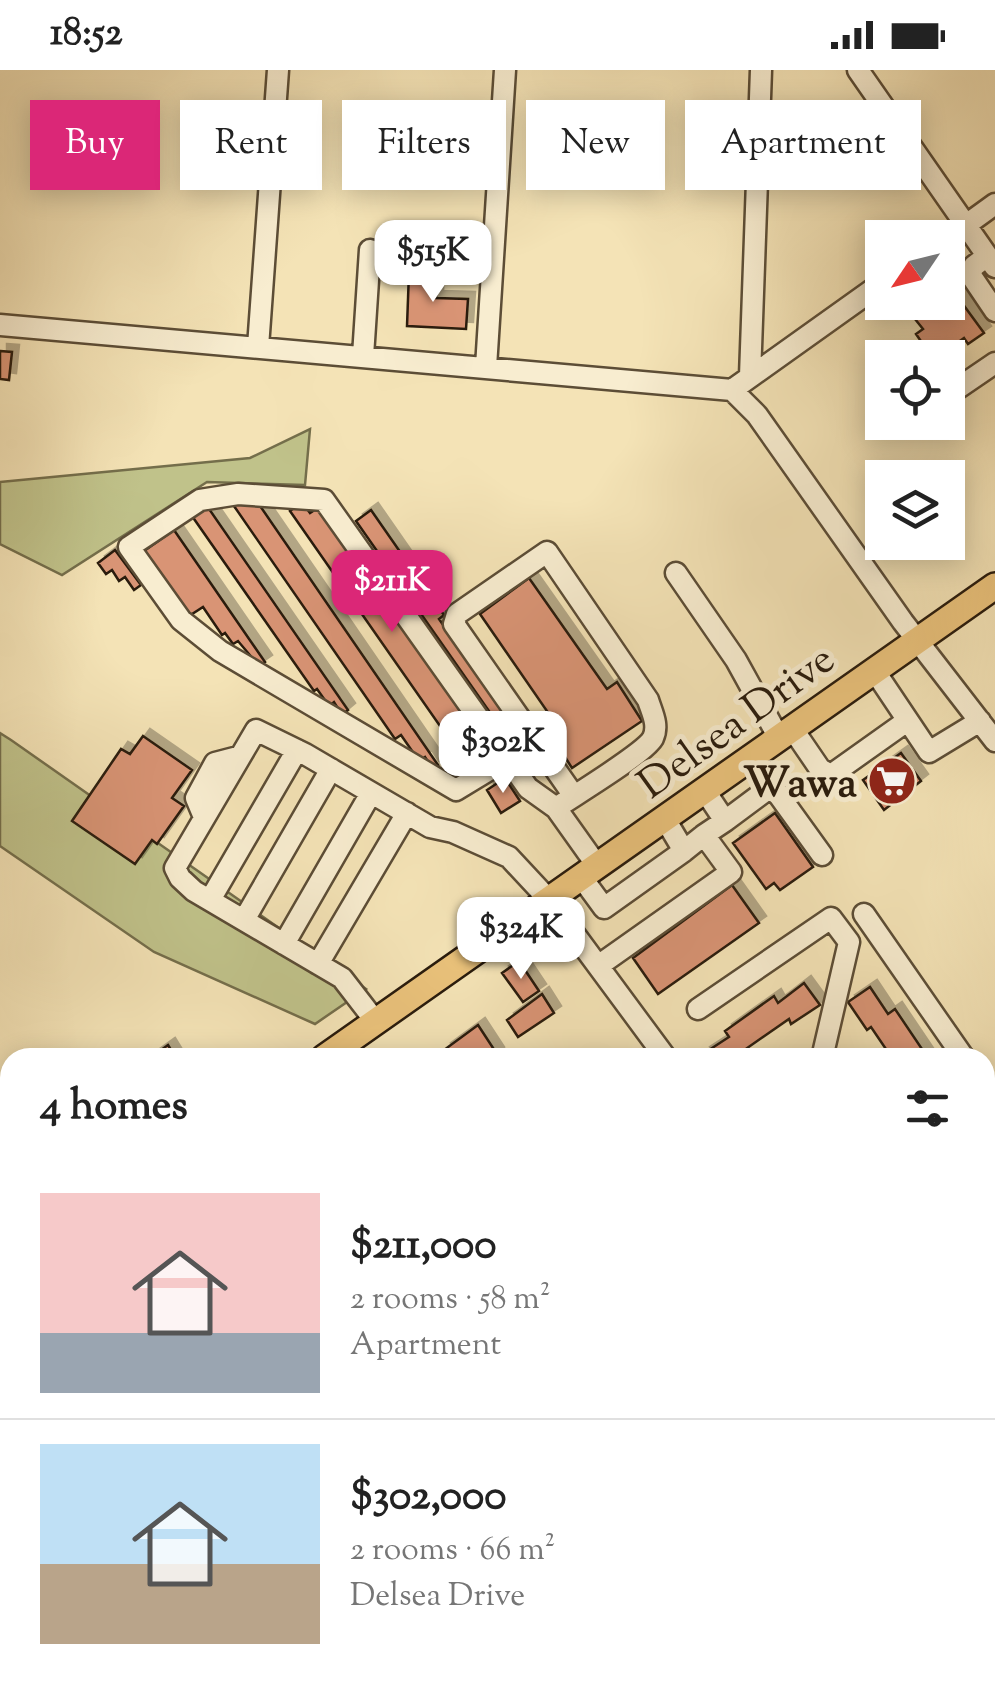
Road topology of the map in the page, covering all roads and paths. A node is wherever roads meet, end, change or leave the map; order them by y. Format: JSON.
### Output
{"nodes":[{"id":1,"x":278,"y":70,"type":"edge"},
{"id":2,"x":505,"y":70,"type":"edge"},
{"id":3,"x":761,"y":70,"type":"edge"},
{"id":4,"x":858,"y":70,"type":"edge"},
{"id":5,"x":995,"y":204,"type":"edge"},
{"id":6,"x":949,"y":220,"type":"edge"},
{"id":7,"x":965,"y":226,"type":"edge"},
{"id":8,"x":965,"y":240,"type":"edge"},
{"id":9,"x":370,"y":250,"type":"dead end"},
{"id":10,"x":991,"y":262,"type":"edge"},
{"id":11,"x":865,"y":295,"type":"edge"},
{"id":12,"x":995,"y":311,"type":"edge"},
{"id":13,"x":0,"y":325,"type":"edge"},
{"id":14,"x":258,"y":347,"type":"junction"},
{"id":15,"x":363,"y":356,"type":"junction"},
{"id":16,"x":995,"y":363,"type":"edge"},
{"id":17,"x":486,"y":367,"type":"junction"},
{"id":18,"x":750,"y":376,"type":"junction"},
{"id":19,"x":965,"y":383,"type":"edge"},
{"id":20,"x":732,"y":390,"type":"junction"},
{"id":21,"x":676,"y":572,"type":"dead end"},
{"id":22,"x":995,"y":586,"type":"edge"},
{"id":23,"x":918,"y":639,"type":"junction"},
{"id":24,"x":874,"y":670,"type":"junction"},
{"id":25,"x":908,"y":721,"type":"junction"},
{"id":26,"x":980,"y":721,"type":"junction"},
{"id":27,"x":786,"y":733,"type":"junction"},
{"id":28,"x":995,"y":741,"type":"edge"},
{"id":29,"x":297,"y":750,"type":"junction"},
{"id":30,"x":752,"y":758,"type":"junction"},
{"id":31,"x":507,"y":759,"type":"junction"},
{"id":32,"x":331,"y":770,"type":"junction"},
{"id":33,"x":772,"y":786,"type":"junction"},
{"id":34,"x":705,"y":791,"type":"junction"},
{"id":35,"x":371,"y":793,"type":"junction"},
{"id":36,"x":574,"y":796,"type":"junction"},
{"id":37,"x":556,"y":808,"type":"junction"},
{"id":38,"x":406,"y":813,"type":"junction"},
{"id":39,"x":665,"y":820,"type":"junction"},
{"id":40,"x":725,"y":821,"type":"junction"},
{"id":41,"x":704,"y":835,"type":"junction"},
{"id":42,"x":684,"y":851,"type":"junction"},
{"id":43,"x":822,"y":854,"type":"dead end"},
{"id":44,"x":590,"y":873,"type":"junction"},
{"id":45,"x":210,"y":900,"type":"junction"},
{"id":46,"x":550,"y":902,"type":"junction"},
{"id":47,"x":244,"y":920,"type":"junction"},
{"id":48,"x":849,"y":942,"type":"junction"},
{"id":49,"x":284,"y":944,"type":"junction"},
{"id":50,"x":318,"y":964,"type":"junction"},
{"id":51,"x":598,"y":966,"type":"junction"},
{"id":52,"x":698,"y":1009,"type":"dead end"},
{"id":53,"x":376,"y":1022,"type":"junction"},
{"id":54,"x":338,"y":1048,"type":"edge"},
{"id":55,"x":659,"y":1048,"type":"edge"},
{"id":56,"x":824,"y":1048,"type":"edge"},
{"id":57,"x":957,"y":1048,"type":"edge"}],
"edges":[{"from":1,"to":14,"type":"street"},
{"from":2,"to":17,"type":"street"},
{"from":3,"to":18,"type":"street"},
{"from":4,"to":6,"type":"street"},
{"from":5,"to":7,"type":"street"},
{"from":8,"to":10,"type":"street"},
{"from":9,"to":15,"type":"street"},
{"from":10,"to":12,"type":"street"},
{"from":11,"to":18,"type":"street"},
{"from":13,"to":14,"type":"street"},
{"from":14,"to":15,"type":"street"},
{"from":15,"to":17,"type":"street"},
{"from":16,"to":19,"type":"street"},
{"from":17,"to":20,"type":"street"},
{"from":18,"to":20,"type":"street"},
{"from":20,"to":23,"type":"street"},
{"from":21,"to":27,"type":"street"},
{"from":22,"to":23,"type":"main road","name":"Delsea Drive"},
{"from":23,"to":24,"type":"main road","name":"Delsea Drive"},
{"from":23,"to":26,"type":"street"},
{"from":24,"to":25,"type":"street"},
{"from":24,"to":27,"type":"main road","name":"Delsea Drive"},
{"from":25,"to":26,"type":"street"},
{"from":25,"to":27,"type":"street"},
{"from":26,"to":28,"type":"street"},
{"from":27,"to":30,"type":"main road","name":"Delsea Drive"},
{"from":29,"to":32,"type":"street"},
{"from":29,"to":45,"type":"street"},
{"from":29,"to":45,"type":"street"},
{"from":30,"to":33,"type":"street"},
{"from":30,"to":34,"type":"main road","name":"Delsea Drive"},
{"from":31,"to":31,"type":"street"},
{"from":31,"to":37,"type":"street"},
{"from":32,"to":35,"type":"street"},
{"from":32,"to":47,"type":"street"},
{"from":33,"to":40,"type":"street"},
{"from":33,"to":43,"type":"street"},
{"from":34,"to":39,"type":"main road","name":"Delsea Drive"},
{"from":34,"to":40,"type":"street"},
{"from":35,"to":38,"type":"street"},
{"from":35,"to":49,"type":"street"},
{"from":36,"to":36,"type":"street"},
{"from":36,"to":37,"type":"street"},
{"from":37,"to":44,"type":"street"},
{"from":38,"to":46,"type":"street"},
{"from":38,"to":50,"type":"street"},
{"from":39,"to":42,"type":"street"},
{"from":39,"to":44,"type":"main road","name":"Delsea Drive"},
{"from":40,"to":41,"type":"street"},
{"from":41,"to":42,"type":"street"},
{"from":41,"to":51,"type":"street"},
{"from":42,"to":44,"type":"street"},
{"from":44,"to":46,"type":"main road","name":"Delsea Drive"},
{"from":45,"to":47,"type":"street"},
{"from":46,"to":51,"type":"street"},
{"from":46,"to":53,"type":"main road","name":"Delsea Drive"},
{"from":47,"to":49,"type":"street"},
{"from":48,"to":52,"type":"street"},
{"from":48,"to":56,"type":"street"},
{"from":48,"to":57,"type":"street"},
{"from":49,"to":50,"type":"street"},
{"from":50,"to":53,"type":"street"},
{"from":51,"to":55,"type":"street"},
{"from":53,"to":54,"type":"main road","name":"Delsea Drive"}]}
